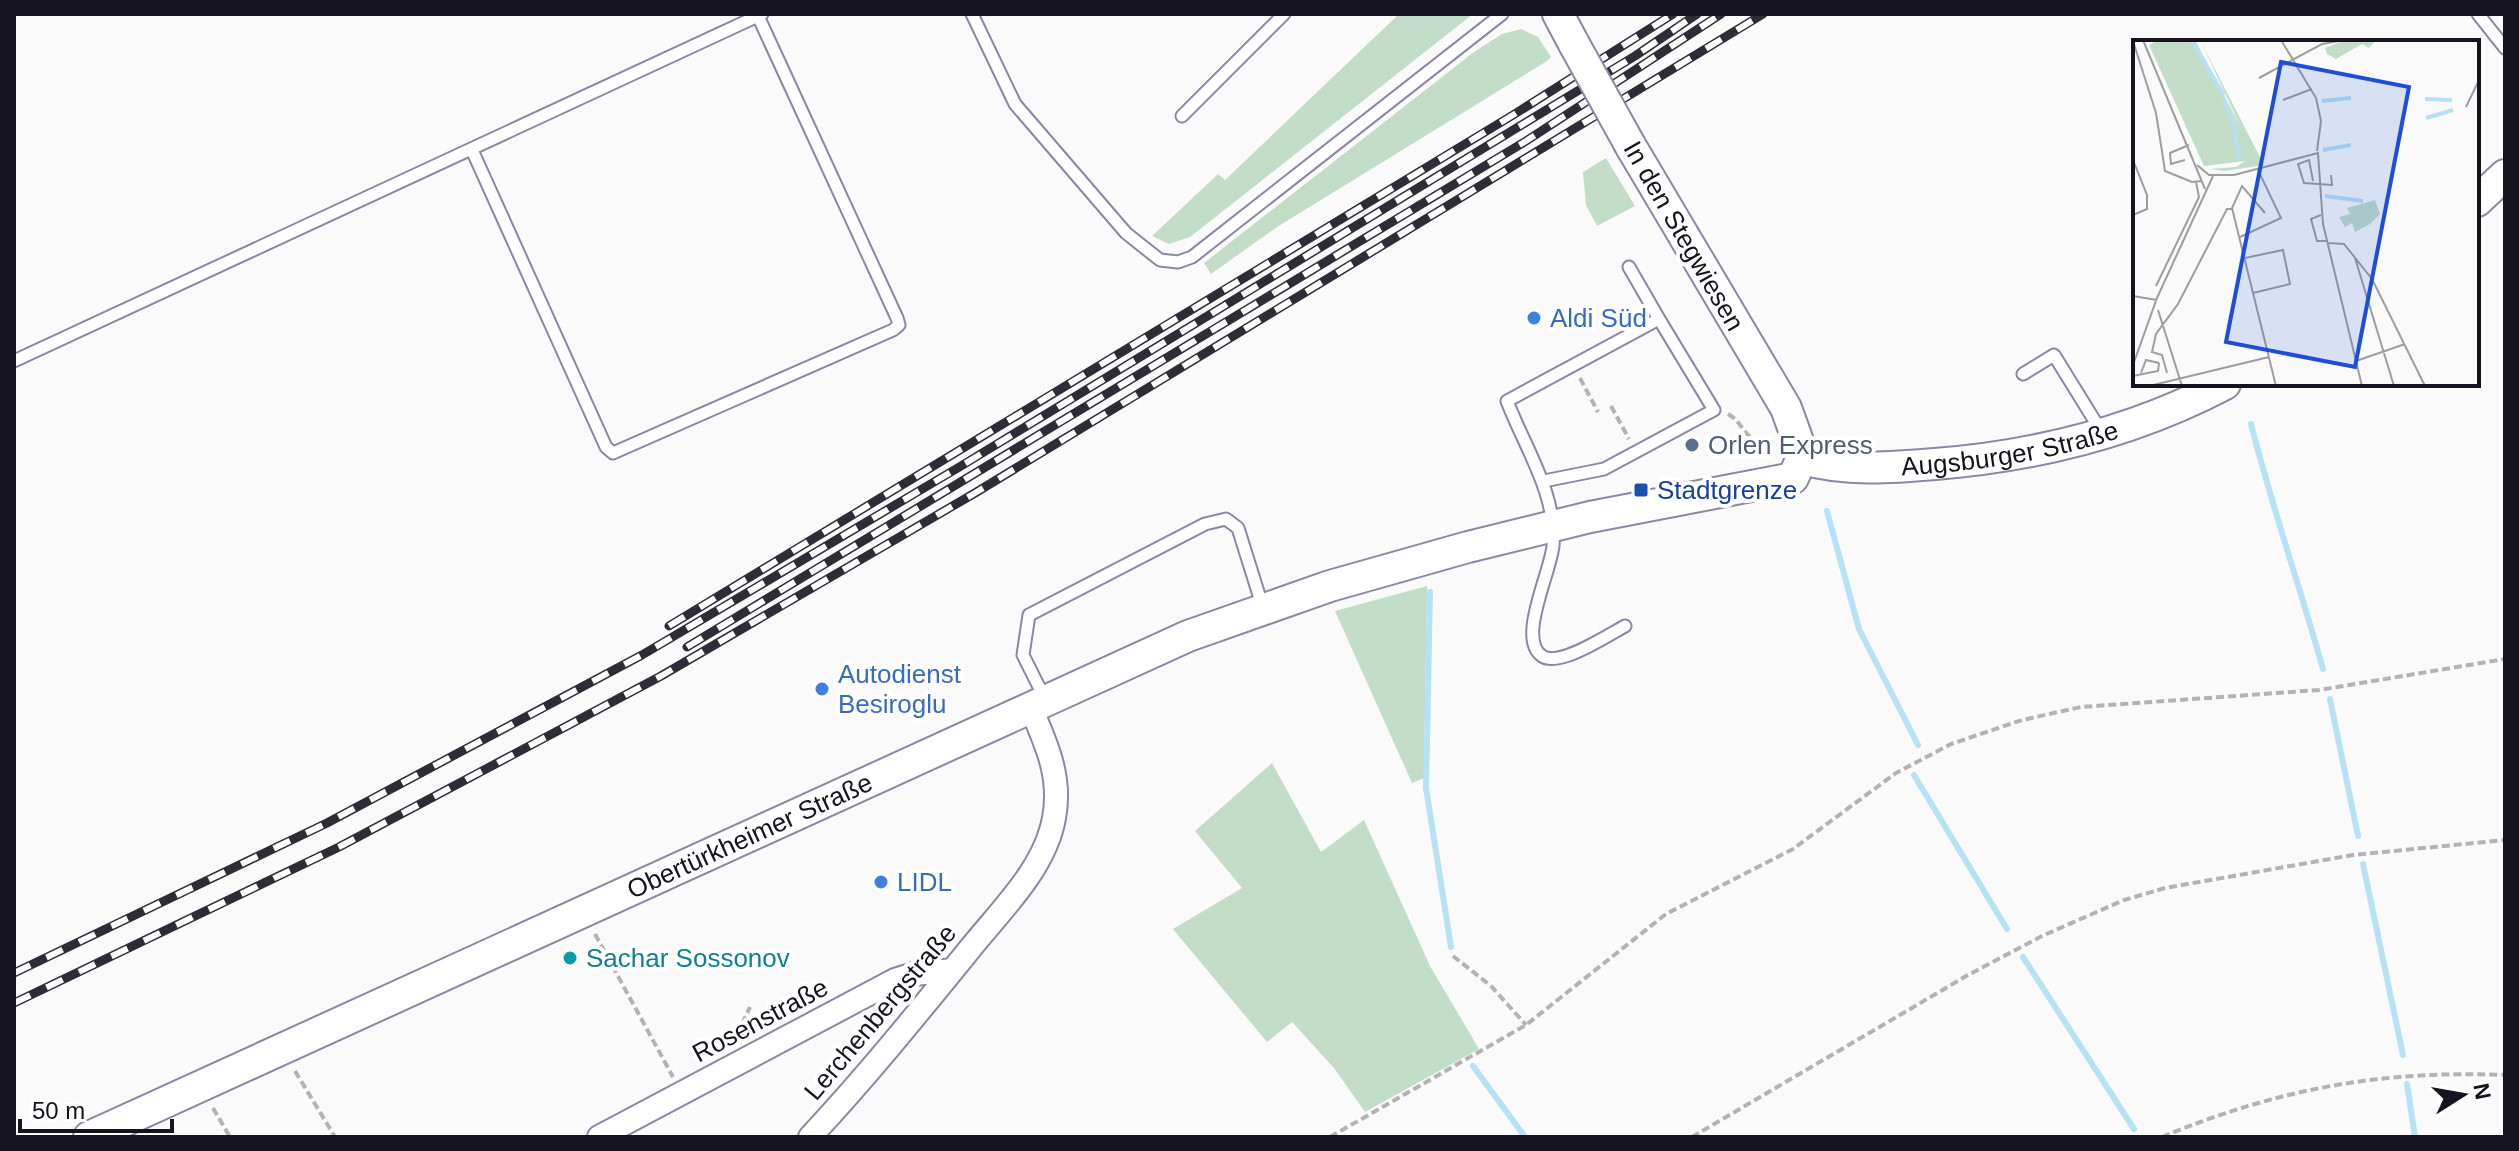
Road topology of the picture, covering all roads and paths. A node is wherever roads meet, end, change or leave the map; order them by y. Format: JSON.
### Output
{"nodes":[{"id":1,"x":972,"y":14,"type":"edge"},
{"id":2,"x":1284,"y":14,"type":"edge"},
{"id":3,"x":1502,"y":14,"type":"edge"},
{"id":4,"x":1558,"y":14,"type":"edge"},
{"id":5,"x":2478,"y":14,"type":"edge"},
{"id":6,"x":760,"y":15,"type":"edge"},
{"id":7,"x":2505,"y":48,"type":"edge"},
{"id":8,"x":1182,"y":116,"type":"dead end"},
{"id":9,"x":472,"y":150,"type":"junction"},
{"id":10,"x":2505,"y":175,"type":"edge"},
{"id":11,"x":2479,"y":199,"type":"edge"},
{"id":12,"x":1629,"y":267,"type":"dead end"},
{"id":13,"x":1659,"y":319,"type":"junction"},
{"id":14,"x":14,"y":361,"type":"edge"},
{"id":15,"x":1573,"y":366,"type":"junction"},
{"id":16,"x":2023,"y":374,"type":"dead end"},
{"id":17,"x":2221,"y":386,"type":"edge"},
{"id":18,"x":1611,"y":406,"type":"dead end"},
{"id":19,"x":1714,"y":410,"type":"junction"},
{"id":20,"x":1598,"y":412,"type":"dead end"},
{"id":21,"x":2103,"y":435,"type":"junction"},
{"id":22,"x":1800,"y":447,"type":"junction"},
{"id":23,"x":1635,"y":452,"type":"junction"},
{"id":24,"x":1544,"y":481,"type":"junction"},
{"id":25,"x":1553,"y":526,"type":"junction"},
{"id":26,"x":1263,"y":608,"type":"junction"},
{"id":27,"x":1625,"y":626,"type":"dead end"},
{"id":28,"x":2505,"y":659,"type":"edge"},
{"id":29,"x":1037,"y":702,"type":"junction"},
{"id":30,"x":2505,"y":840,"type":"edge"},
{"id":31,"x":583,"y":911,"type":"junction"},
{"id":32,"x":1453,"y":956,"type":"dead end"},
{"id":33,"x":953,"y":970,"type":"junction"},
{"id":34,"x":750,"y":1007,"type":"dead end"},
{"id":35,"x":1526,"y":1025,"type":"junction"},
{"id":36,"x":284,"y":1048,"type":"junction"},
{"id":37,"x":758,"y":1053,"type":"junction"},
{"id":38,"x":2505,"y":1075,"type":"edge"},
{"id":39,"x":202,"y":1085,"type":"junction"},
{"id":40,"x":682,"y":1093,"type":"junction"},
{"id":41,"x":89,"y":1137,"type":"edge"},
{"id":42,"x":230,"y":1137,"type":"edge"},
{"id":43,"x":335,"y":1137,"type":"edge"},
{"id":44,"x":599,"y":1137,"type":"edge"},
{"id":45,"x":810,"y":1137,"type":"edge"},
{"id":46,"x":1330,"y":1137,"type":"edge"},
{"id":47,"x":1692,"y":1137,"type":"edge"},
{"id":48,"x":2162,"y":1137,"type":"edge"}],
"edges":[{"from":1,"to":3,"type":"lane"},
{"from":2,"to":8,"type":"lane"},
{"from":4,"to":22,"type":"main road","name":"In den Stegwiesen","bridge":true},
{"from":5,"to":7,"type":"lane"},
{"from":6,"to":9,"type":"lane"},
{"from":6,"to":9,"type":"lane"},
{"from":9,"to":14,"type":"lane"},
{"from":10,"to":11,"type":"main road"},
{"from":12,"to":13,"type":"lane"},
{"from":13,"to":15,"type":"lane"},
{"from":13,"to":19,"type":"lane"},
{"from":15,"to":20,"type":"path"},
{"from":15,"to":24,"type":"lane"},
{"from":16,"to":21,"type":"lane"},
{"from":17,"to":21,"type":"main road","name":"Augsburger Straße"},
{"from":18,"to":23,"type":"path"},
{"from":19,"to":22,"type":"path"},
{"from":19,"to":23,"type":"lane"},
{"from":21,"to":22,"type":"main road","name":"Augsburger Straße"},
{"from":22,"to":25,"type":"main road"},
{"from":23,"to":24,"type":"lane"},
{"from":24,"to":25,"type":"lane"},
{"from":25,"to":26,"type":"main road","name":"Obertürkheimer Straße"},
{"from":25,"to":27,"type":"lane"},
{"from":26,"to":29,"type":"main road","name":"Obertürkheimer Straße"},
{"from":26,"to":29,"type":"lane"},
{"from":28,"to":35,"type":"path"},
{"from":29,"to":31,"type":"main road","name":"Obertürkheimer Straße"},
{"from":29,"to":33,"type":"street","name":"Lerchenbergstraße"},
{"from":30,"to":47,"type":"path"},
{"from":31,"to":36,"type":"main road","name":"Obertürkheimer Straße"},
{"from":31,"to":40,"type":"path"},
{"from":32,"to":35,"type":"path"},
{"from":33,"to":37,"type":"street","name":"Rosenstraße"},
{"from":33,"to":45,"type":"street","name":"Lerchenbergstraße"},
{"from":34,"to":37,"type":"path"},
{"from":35,"to":46,"type":"path"},
{"from":36,"to":39,"type":"main road","name":"Obertürkheimer Straße"},
{"from":36,"to":43,"type":"path"},
{"from":37,"to":40,"type":"street","name":"Rosenstraße"},
{"from":38,"to":48,"type":"path"},
{"from":39,"to":41,"type":"main road","name":"Obertürkheimer Straße"},
{"from":39,"to":42,"type":"path"},
{"from":40,"to":44,"type":"street","name":"Rosenstraße"}]}
